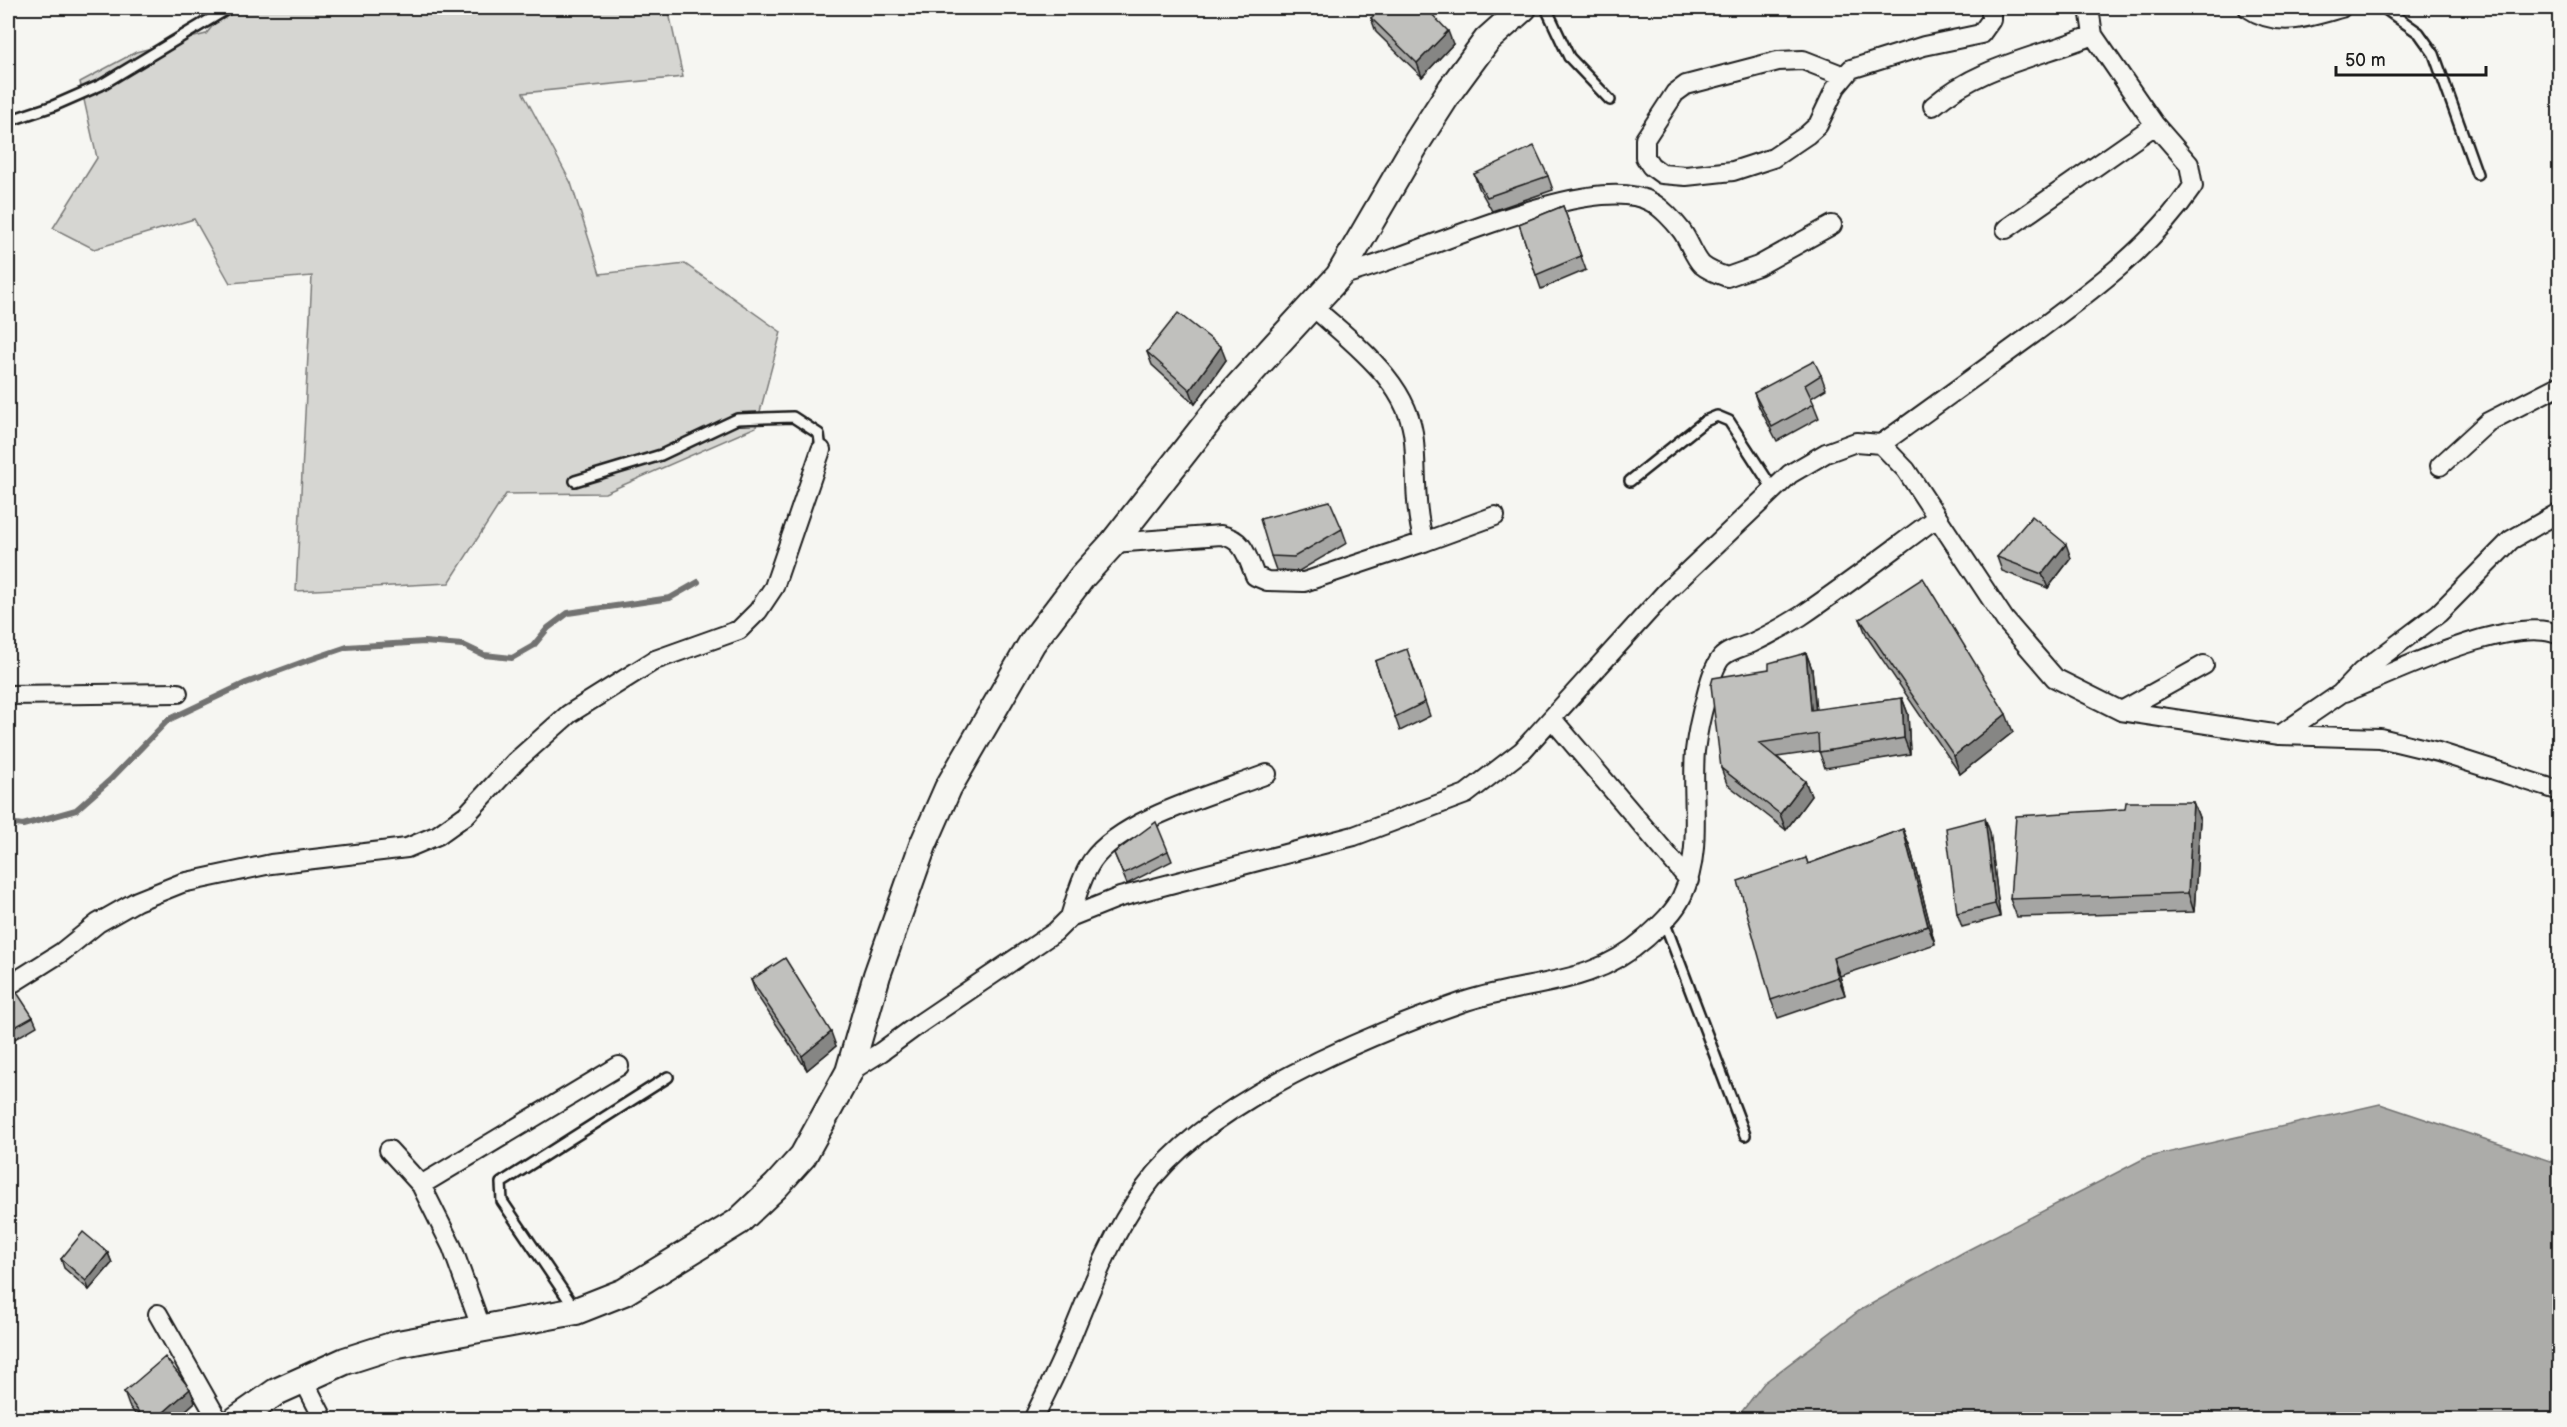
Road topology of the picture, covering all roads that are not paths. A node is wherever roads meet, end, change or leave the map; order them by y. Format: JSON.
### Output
{"nodes":[{"id":1,"x":229,"y":8,"type":"edge"},
{"id":2,"x":1523,"y":8,"type":"edge"},
{"id":3,"x":1546,"y":8,"type":"edge"},
{"id":4,"x":1991,"y":8,"type":"edge"},
{"id":5,"x":2089,"y":8,"type":"edge"},
{"id":6,"x":2248,"y":8,"type":"edge"},
{"id":7,"x":2341,"y":8,"type":"edge"},
{"id":8,"x":2384,"y":8,"type":"edge"},
{"id":9,"x":2093,"y":35,"type":"junction"},
{"id":10,"x":1844,"y":76,"type":"junction"},
{"id":11,"x":1610,"y":100,"type":"dead end"},
{"id":12,"x":1933,"y":106,"type":"dead end"},
{"id":13,"x":8,"y":121,"type":"edge"},
{"id":14,"x":2155,"y":125,"type":"junction"},
{"id":15,"x":2477,"y":174,"type":"dead end"},
{"id":16,"x":1832,"y":225,"type":"dead end"},
{"id":17,"x":2006,"y":229,"type":"dead end"},
{"id":18,"x":1339,"y":276,"type":"junction"},
{"id":19,"x":1311,"y":305,"type":"junction"},
{"id":20,"x":2559,"y":385,"type":"edge"},
{"id":21,"x":1881,"y":444,"type":"junction"},
{"id":22,"x":821,"y":450,"type":"joint"},
{"id":23,"x":2440,"y":466,"type":"dead end"},
{"id":24,"x":575,"y":481,"type":"dead end"},
{"id":25,"x":1629,"y":481,"type":"dead end"},
{"id":26,"x":1773,"y":489,"type":"junction"},
{"id":27,"x":2559,"y":512,"type":"edge"},
{"id":28,"x":1495,"y":516,"type":"dead end"},
{"id":29,"x":1936,"y":518,"type":"junction"},
{"id":30,"x":1424,"y":542,"type":"junction"},
{"id":31,"x":1113,"y":543,"type":"junction"},
{"id":32,"x":2559,"y":635,"type":"edge"},
{"id":33,"x":2205,"y":665,"type":"dead end"},
{"id":34,"x":178,"y":693,"type":"dead end"},
{"id":35,"x":2340,"y":694,"type":"junction"},
{"id":36,"x":8,"y":695,"type":"edge"},
{"id":37,"x":2121,"y":711,"type":"junction"},
{"id":38,"x":1553,"y":720,"type":"junction"},
{"id":39,"x":2280,"y":735,"type":"junction"},
{"id":40,"x":1267,"y":774,"type":"dead end"},
{"id":41,"x":2559,"y":791,"type":"edge"},
{"id":42,"x":1689,"y":880,"type":"junction"},
{"id":43,"x":1070,"y":916,"type":"junction"},
{"id":44,"x":1664,"y":921,"type":"junction"},
{"id":45,"x":8,"y":986,"type":"edge"},
{"id":46,"x":619,"y":1066,"type":"dead end"},
{"id":47,"x":849,"y":1072,"type":"junction"},
{"id":48,"x":668,"y":1077,"type":"dead end"},
{"id":49,"x":1745,"y":1135,"type":"dead end"},
{"id":50,"x":389,"y":1150,"type":"dead end"},
{"id":51,"x":421,"y":1185,"type":"junction"},
{"id":52,"x":576,"y":1311,"type":"junction"},
{"id":53,"x":158,"y":1314,"type":"dead end"},
{"id":54,"x":481,"y":1327,"type":"junction"},
{"id":55,"x":303,"y":1379,"type":"junction"},
{"id":56,"x":219,"y":1419,"type":"edge"},
{"id":57,"x":236,"y":1419,"type":"edge"},
{"id":58,"x":324,"y":1419,"type":"edge"},
{"id":59,"x":1034,"y":1419,"type":"edge"}],
"edges":[{"from":1,"to":13,"type":"lane"},
{"from":2,"to":18,"type":"street"},
{"from":3,"to":11,"type":"lane"},
{"from":4,"to":10,"type":"street"},
{"from":5,"to":9,"type":"street"},
{"from":6,"to":7,"type":"street"},
{"from":8,"to":15,"type":"lane"},
{"from":9,"to":12,"type":"street"},
{"from":9,"to":14,"type":"street"},
{"from":10,"to":10,"type":"street"},
{"from":14,"to":17,"type":"street"},
{"from":14,"to":21,"type":"street"},
{"from":16,"to":18,"type":"street"},
{"from":18,"to":19,"type":"street"},
{"from":19,"to":30,"type":"street"},
{"from":19,"to":31,"type":"street"},
{"from":20,"to":23,"type":"street"},
{"from":21,"to":26,"type":"street"},
{"from":21,"to":29,"type":"street"},
{"from":22,"to":24,"type":"lane"},
{"from":22,"to":45,"type":"street"},
{"from":25,"to":26,"type":"lane"},
{"from":26,"to":38,"type":"street"},
{"from":27,"to":35,"type":"street"},
{"from":28,"to":30,"type":"street"},
{"from":29,"to":37,"type":"street"},
{"from":29,"to":42,"type":"street"},
{"from":30,"to":31,"type":"street"},
{"from":31,"to":47,"type":"street"},
{"from":32,"to":35,"type":"street"},
{"from":33,"to":37,"type":"street"},
{"from":34,"to":36,"type":"street"},
{"from":35,"to":39,"type":"street"},
{"from":37,"to":39,"type":"street"},
{"from":38,"to":42,"type":"street"},
{"from":38,"to":43,"type":"street"},
{"from":39,"to":41,"type":"street"},
{"from":40,"to":43,"type":"street"},
{"from":42,"to":44,"type":"street"},
{"from":43,"to":47,"type":"street"},
{"from":44,"to":49,"type":"lane"},
{"from":44,"to":59,"type":"street"},
{"from":46,"to":51,"type":"street"},
{"from":47,"to":52,"type":"street"},
{"from":48,"to":52,"type":"lane"},
{"from":50,"to":51,"type":"street"},
{"from":51,"to":54,"type":"street"},
{"from":52,"to":54,"type":"street"},
{"from":53,"to":56,"type":"street"},
{"from":54,"to":55,"type":"street"},
{"from":55,"to":57,"type":"street"},
{"from":55,"to":58,"type":"street"}]}
